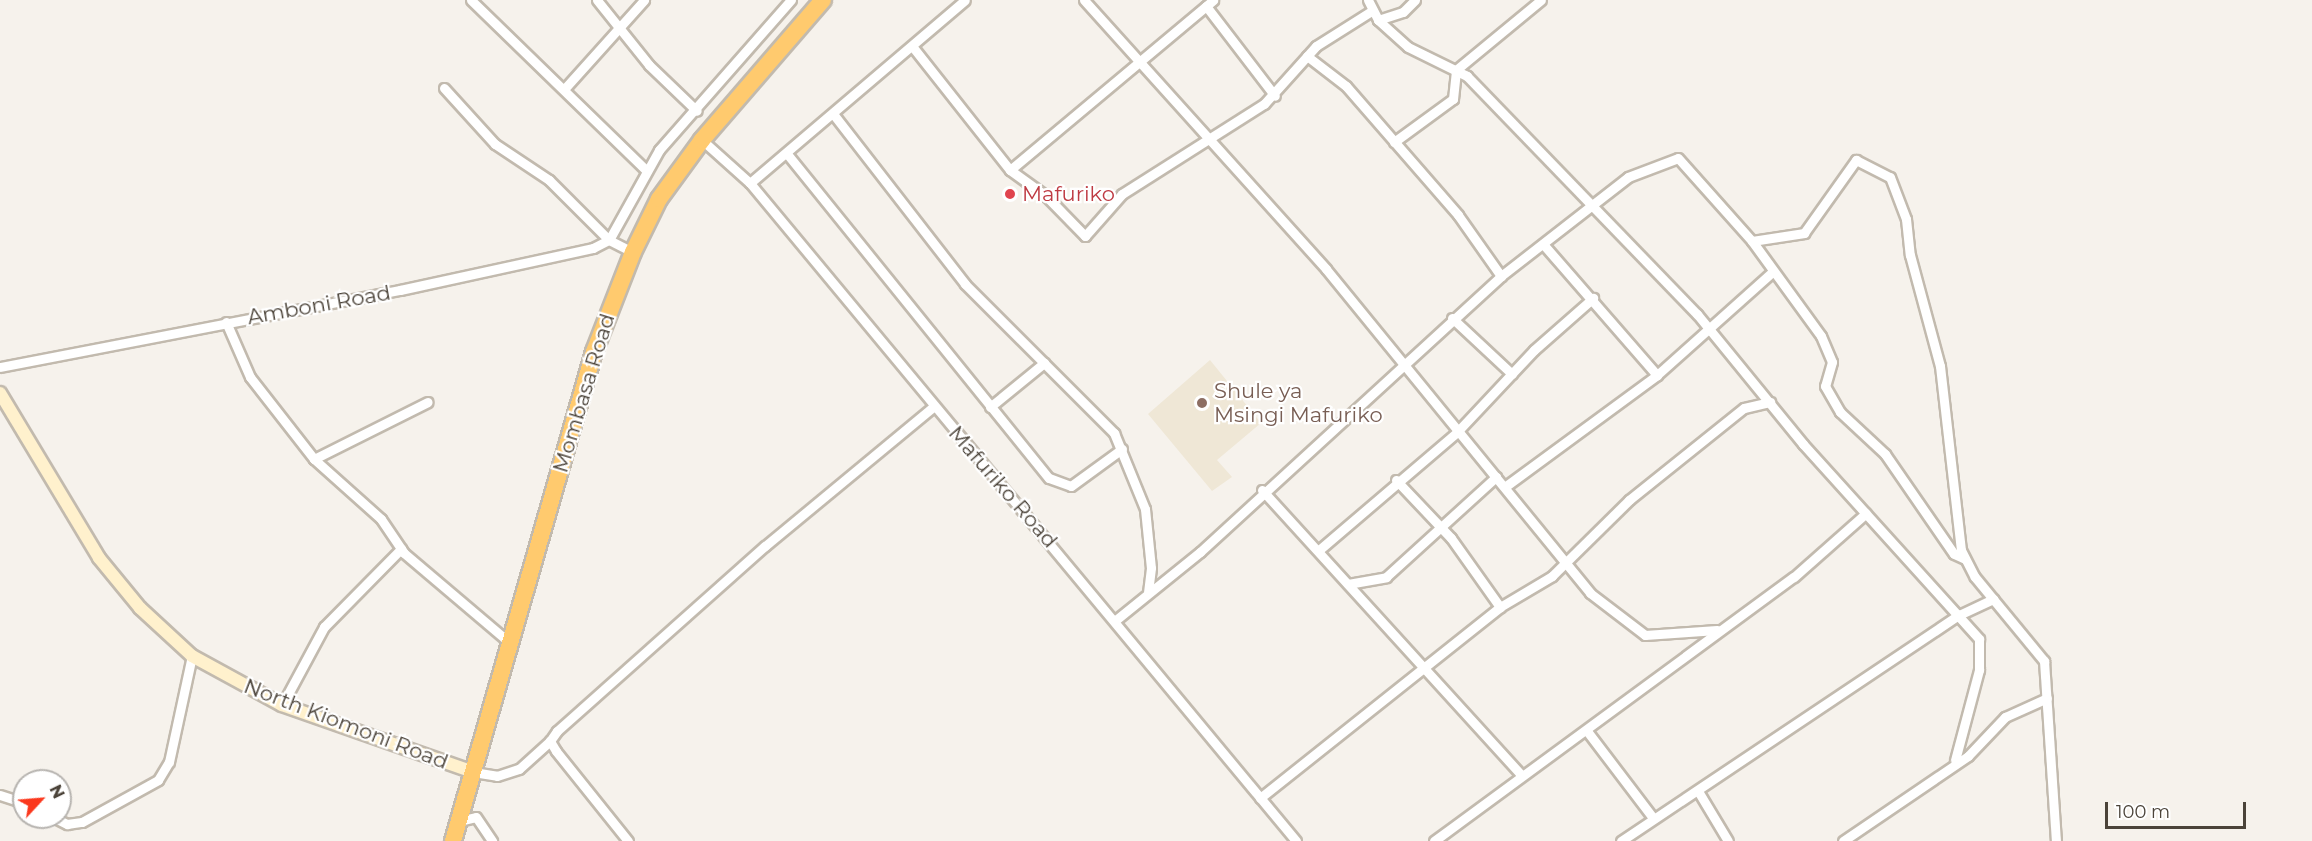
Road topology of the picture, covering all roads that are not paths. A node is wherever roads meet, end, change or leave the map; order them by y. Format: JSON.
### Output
{"nodes":[{"id":1,"x":471,"y":0,"type":"edge"},
{"id":2,"x":597,"y":0,"type":"edge"},
{"id":3,"x":644,"y":0,"type":"edge"},
{"id":4,"x":791,"y":0,"type":"edge"},
{"id":5,"x":823,"y":0,"type":"edge"},
{"id":6,"x":965,"y":0,"type":"edge"},
{"id":7,"x":1084,"y":0,"type":"edge"},
{"id":8,"x":1368,"y":0,"type":"edge"},
{"id":9,"x":1415,"y":0,"type":"edge"},
{"id":10,"x":1541,"y":0,"type":"edge"},
{"id":11,"x":1210,"y":3,"type":"edge"},
{"id":12,"x":809,"y":7,"type":"edge"},
{"id":13,"x":1373,"y":10,"type":"junction"},
{"id":14,"x":1378,"y":20,"type":"junction"},
{"id":15,"x":618,"y":29,"type":"junction"},
{"id":16,"x":912,"y":46,"type":"junction"},
{"id":17,"x":1307,"y":56,"type":"junction"},
{"id":18,"x":1140,"y":62,"type":"junction"},
{"id":19,"x":1456,"y":70,"type":"junction"},
{"id":20,"x":566,"y":87,"type":"junction"},
{"id":21,"x":444,"y":88,"type":"dead end"},
{"id":22,"x":1275,"y":96,"type":"junction"},
{"id":23,"x":697,"y":111,"type":"junction"},
{"id":24,"x":834,"y":115,"type":"junction"},
{"id":25,"x":1208,"y":139,"type":"junction"},
{"id":26,"x":702,"y":140,"type":"junction"},
{"id":27,"x":1394,"y":142,"type":"junction"},
{"id":28,"x":788,"y":154,"type":"junction"},
{"id":29,"x":1010,"y":170,"type":"junction"},
{"id":30,"x":647,"y":171,"type":"junction"},
{"id":31,"x":750,"y":183,"type":"junction"},
{"id":32,"x":1592,"y":205,"type":"junction"},
{"id":33,"x":609,"y":240,"type":"junction"},
{"id":34,"x":1752,"y":241,"type":"junction"},
{"id":35,"x":1543,"y":244,"type":"junction"},
{"id":36,"x":633,"y":252,"type":"junction"},
{"id":37,"x":1772,"y":272,"type":"junction"},
{"id":38,"x":1501,"y":276,"type":"junction"},
{"id":39,"x":1593,"y":298,"type":"junction"},
{"id":40,"x":1452,"y":318,"type":"junction"},
{"id":41,"x":226,"y":322,"type":"junction"},
{"id":42,"x":1710,"y":329,"type":"junction"},
{"id":43,"x":1044,"y":363,"type":"junction"},
{"id":44,"x":1403,"y":365,"type":"junction"},
{"id":45,"x":0,"y":367,"type":"edge"},
{"id":46,"x":1512,"y":374,"type":"junction"},
{"id":47,"x":1657,"y":375,"type":"junction"},
{"id":48,"x":0,"y":393,"type":"edge"},
{"id":49,"x":428,"y":402,"type":"dead end"},
{"id":50,"x":1770,"y":402,"type":"junction"},
{"id":51,"x":934,"y":406,"type":"junction"},
{"id":52,"x":990,"y":407,"type":"junction"},
{"id":53,"x":1457,"y":432,"type":"junction"},
{"id":54,"x":1122,"y":449,"type":"junction"},
{"id":55,"x":314,"y":459,"type":"junction"},
{"id":56,"x":1496,"y":477,"type":"junction"},
{"id":57,"x":1396,"y":480,"type":"junction"},
{"id":58,"x":1506,"y":486,"type":"junction"},
{"id":59,"x":1262,"y":490,"type":"junction"},
{"id":60,"x":1866,"y":513,"type":"junction"},
{"id":61,"x":1441,"y":532,"type":"junction"},
{"id":62,"x":401,"y":549,"type":"junction"},
{"id":63,"x":1319,"y":550,"type":"junction"},
{"id":64,"x":1565,"y":558,"type":"junction"},
{"id":65,"x":1965,"y":559,"type":"junction"},
{"id":66,"x":1348,"y":584,"type":"junction"},
{"id":67,"x":1148,"y":593,"type":"junction"},
{"id":68,"x":1993,"y":599,"type":"junction"},
{"id":69,"x":1500,"y":607,"type":"junction"},
{"id":70,"x":1959,"y":615,"type":"junction"},
{"id":71,"x":1117,"y":619,"type":"junction"},
{"id":72,"x":1717,"y":630,"type":"junction"},
{"id":73,"x":510,"y":643,"type":"junction"},
{"id":74,"x":192,"y":656,"type":"junction"},
{"id":75,"x":1427,"y":665,"type":"junction"},
{"id":76,"x":2047,"y":698,"type":"junction"},
{"id":77,"x":282,"y":705,"type":"junction"},
{"id":78,"x":1587,"y":731,"type":"junction"},
{"id":79,"x":550,"y":741,"type":"junction"},
{"id":80,"x":1955,"y":760,"type":"junction"},
{"id":81,"x":474,"y":772,"type":"junction"},
{"id":82,"x":1521,"y":775,"type":"junction"},
{"id":83,"x":1698,"y":791,"type":"junction"},
{"id":84,"x":1260,"y":798,"type":"junction"},
{"id":85,"x":1653,"y":818,"type":"junction"},
{"id":86,"x":459,"y":821,"type":"junction"},
{"id":87,"x":72,"y":823,"type":"edge"},
{"id":88,"x":453,"y":841,"type":"edge"},
{"id":89,"x":492,"y":841,"type":"edge"},
{"id":90,"x":628,"y":841,"type":"edge"},
{"id":91,"x":1296,"y":841,"type":"edge"},
{"id":92,"x":1434,"y":841,"type":"edge"},
{"id":93,"x":1621,"y":841,"type":"edge"},
{"id":94,"x":1728,"y":841,"type":"edge"},
{"id":95,"x":1843,"y":841,"type":"edge"},
{"id":96,"x":2055,"y":841,"type":"edge"}],
"edges":[{"from":1,"to":20,"type":"street"},
{"from":2,"to":15,"type":"street"},
{"from":3,"to":15,"type":"street"},
{"from":4,"to":23,"type":"street"},
{"from":5,"to":12,"type":"highway","name":"Mombasa Road"},
{"from":6,"to":16,"type":"street"},
{"from":7,"to":18,"type":"street"},
{"from":8,"to":13,"type":"street"},
{"from":9,"to":14,"type":"street"},
{"from":10,"to":19,"type":"street"},
{"from":11,"to":18,"type":"street"},
{"from":11,"to":22,"type":"street"},
{"from":12,"to":26,"type":"highway","name":"Mombasa Road"},
{"from":13,"to":14,"type":"street"},
{"from":13,"to":17,"type":"street"},
{"from":14,"to":19,"type":"street"},
{"from":15,"to":20,"type":"street"},
{"from":15,"to":23,"type":"street"},
{"from":16,"to":24,"type":"street"},
{"from":16,"to":29,"type":"street"},
{"from":17,"to":22,"type":"street"},
{"from":17,"to":27,"type":"street"},
{"from":18,"to":25,"type":"street"},
{"from":18,"to":29,"type":"street"},
{"from":19,"to":27,"type":"street"},
{"from":19,"to":32,"type":"street"},
{"from":20,"to":30,"type":"street"},
{"from":21,"to":33,"type":"street"},
{"from":22,"to":25,"type":"street"},
{"from":23,"to":30,"type":"street"},
{"from":24,"to":28,"type":"street"},
{"from":24,"to":43,"type":"street"},
{"from":25,"to":29,"type":"street"},
{"from":25,"to":44,"type":"street"},
{"from":26,"to":31,"type":"street","name":"Mafuriko Road"},
{"from":26,"to":36,"type":"highway","name":"Mombasa Road"},
{"from":27,"to":38,"type":"street"},
{"from":28,"to":31,"type":"street"},
{"from":28,"to":52,"type":"street"},
{"from":30,"to":33,"type":"street"},
{"from":31,"to":51,"type":"street","name":"Mafuriko Road"},
{"from":32,"to":34,"type":"street"},
{"from":32,"to":35,"type":"street"},
{"from":32,"to":42,"type":"street"},
{"from":33,"to":36,"type":"street"},
{"from":33,"to":41,"type":"street","name":"Amboni Road"},
{"from":34,"to":37,"type":"street"},
{"from":34,"to":65,"type":"street"},
{"from":35,"to":38,"type":"street"},
{"from":35,"to":39,"type":"street"},
{"from":36,"to":73,"type":"highway","name":"Mombasa Road"},
{"from":37,"to":42,"type":"street"},
{"from":37,"to":65,"type":"street"},
{"from":38,"to":40,"type":"street"},
{"from":39,"to":46,"type":"street"},
{"from":39,"to":47,"type":"street"},
{"from":40,"to":44,"type":"street"},
{"from":40,"to":46,"type":"street"},
{"from":41,"to":45,"type":"street","name":"Amboni Road"},
{"from":41,"to":55,"type":"street"},
{"from":42,"to":47,"type":"street"},
{"from":42,"to":50,"type":"street"},
{"from":43,"to":52,"type":"street"},
{"from":43,"to":54,"type":"street"},
{"from":44,"to":53,"type":"street"},
{"from":44,"to":59,"type":"street"},
{"from":46,"to":53,"type":"street"},
{"from":47,"to":58,"type":"street"},
{"from":48,"to":74,"type":"main road","name":"North Kiomoni Road"},
{"from":49,"to":55,"type":"street"},
{"from":50,"to":60,"type":"street"},
{"from":50,"to":64,"type":"street"},
{"from":51,"to":71,"type":"street","name":"Mafuriko Road"},
{"from":51,"to":79,"type":"street"},
{"from":52,"to":54,"type":"street"},
{"from":53,"to":56,"type":"street"},
{"from":53,"to":57,"type":"street"},
{"from":54,"to":67,"type":"street"},
{"from":55,"to":62,"type":"street"},
{"from":56,"to":58,"type":"street"},
{"from":56,"to":61,"type":"street"},
{"from":57,"to":61,"type":"street"},
{"from":57,"to":63,"type":"street"},
{"from":58,"to":64,"type":"street"},
{"from":59,"to":63,"type":"street"},
{"from":59,"to":67,"type":"street"},
{"from":60,"to":70,"type":"street"},
{"from":60,"to":72,"type":"street"},
{"from":61,"to":66,"type":"street"},
{"from":61,"to":69,"type":"street"},
{"from":62,"to":73,"type":"street"},
{"from":62,"to":77,"type":"street"},
{"from":63,"to":66,"type":"street"},
{"from":64,"to":69,"type":"street"},
{"from":64,"to":72,"type":"street"},
{"from":65,"to":68,"type":"street"},
{"from":66,"to":75,"type":"street"},
{"from":67,"to":71,"type":"street"},
{"from":68,"to":70,"type":"street"},
{"from":68,"to":76,"type":"street"},
{"from":69,"to":75,"type":"street"},
{"from":70,"to":80,"type":"street"},
{"from":70,"to":83,"type":"street"},
{"from":71,"to":84,"type":"street","name":"Mafuriko Road"},
{"from":72,"to":78,"type":"street"},
{"from":73,"to":81,"type":"highway","name":"Mombasa Road"},
{"from":74,"to":77,"type":"main road","name":"North Kiomoni Road"},
{"from":74,"to":87,"type":"street"},
{"from":75,"to":82,"type":"street"},
{"from":75,"to":84,"type":"street"},
{"from":76,"to":80,"type":"street"},
{"from":76,"to":96,"type":"street"},
{"from":77,"to":81,"type":"main road","name":"North Kiomoni Road"},
{"from":78,"to":82,"type":"street"},
{"from":78,"to":85,"type":"street"},
{"from":79,"to":81,"type":"street"},
{"from":79,"to":90,"type":"street"},
{"from":80,"to":95,"type":"street"},
{"from":81,"to":86,"type":"highway","name":"Mombasa Road"},
{"from":82,"to":92,"type":"street"},
{"from":83,"to":85,"type":"street"},
{"from":83,"to":94,"type":"street"},
{"from":84,"to":91,"type":"street","name":"Mafuriko Road"},
{"from":85,"to":93,"type":"street"},
{"from":86,"to":88,"type":"highway","name":"Mombasa Road"},
{"from":86,"to":89,"type":"street"}]}
